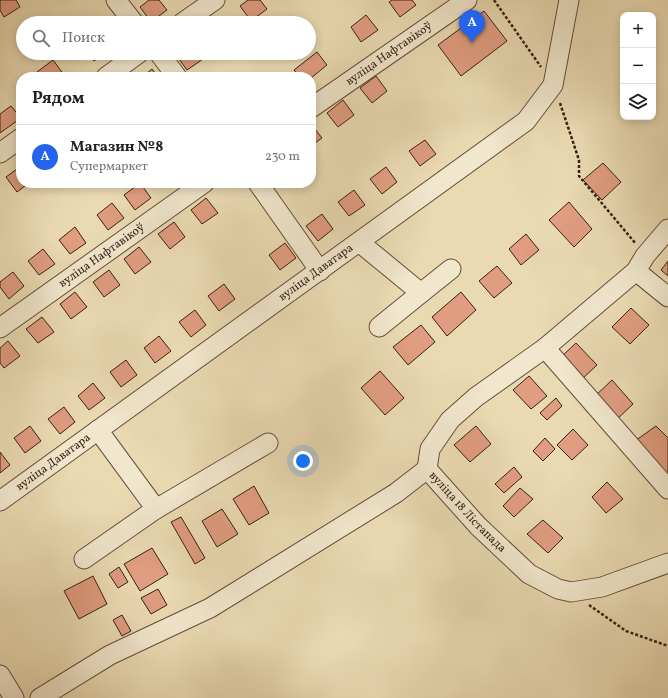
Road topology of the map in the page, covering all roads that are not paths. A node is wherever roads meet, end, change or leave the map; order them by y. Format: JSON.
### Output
{"nodes":[{"id":1,"x":116,"y":0,"type":"edge"},
{"id":2,"x":214,"y":0,"type":"edge"},
{"id":3,"x":467,"y":0,"type":"edge"},
{"id":4,"x":569,"y":0,"type":"edge"},
{"id":5,"x":129,"y":16,"type":"edge"},
{"id":6,"x":192,"y":16,"type":"edge"},
{"id":7,"x":129,"y":60,"type":"edge"},
{"id":8,"x":165,"y":60,"type":"edge"},
{"id":9,"x":113,"y":72,"type":"edge"},
{"id":10,"x":174,"y":72,"type":"edge"},
{"id":11,"x":316,"y":105,"type":"edge"},
{"id":12,"x":16,"y":142,"type":"edge"},
{"id":13,"x":0,"y":153,"type":"edge"},
{"id":14,"x":197,"y":188,"type":"edge"},
{"id":15,"x":262,"y":188,"type":"edge"},
{"id":16,"x":668,"y":229,"type":"edge"},
{"id":17,"x":359,"y":242,"type":"junction"},
{"id":18,"x":640,"y":264,"type":"junction"},
{"id":19,"x":451,"y":269,"type":"dead end"},
{"id":20,"x":320,"y":271,"type":"junction"},
{"id":21,"x":421,"y":293,"type":"junction"},
{"id":22,"x":668,"y":297,"type":"edge"},
{"id":23,"x":0,"y":328,"type":"edge"},
{"id":24,"x":379,"y":328,"type":"dead end"},
{"id":25,"x":545,"y":348,"type":"junction"},
{"id":26,"x":98,"y":430,"type":"junction"},
{"id":27,"x":268,"y":443,"type":"dead end"},
{"id":28,"x":427,"y":469,"type":"junction"},
{"id":29,"x":668,"y":490,"type":"edge"},
{"id":30,"x":0,"y":501,"type":"edge"},
{"id":31,"x":156,"y":509,"type":"junction"},
{"id":32,"x":84,"y":559,"type":"dead end"},
{"id":33,"x":668,"y":563,"type":"edge"},
{"id":34,"x":0,"y":675,"type":"edge"},
{"id":35,"x":14,"y":698,"type":"edge"},
{"id":36,"x":40,"y":698,"type":"edge"}],
"edges":[{"from":1,"to":5,"type":"street"},
{"from":2,"to":6,"type":"street"},
{"from":3,"to":11,"type":"street","name":"вуліца Нафтавікоў"},
{"from":4,"to":17,"type":"street","name":"вуліца Даватара"},
{"from":7,"to":9,"type":"street"},
{"from":8,"to":10,"type":"street"},
{"from":12,"to":13,"type":"street"},
{"from":14,"to":23,"type":"street","name":"вуліца Нафтавікоў"},
{"from":15,"to":20,"type":"street"},
{"from":16,"to":18,"type":"street","name":"вуліца 18 Лістапада"},
{"from":17,"to":20,"type":"street","name":"вуліца Даватара"},
{"from":17,"to":21,"type":"street"},
{"from":18,"to":22,"type":"street"},
{"from":18,"to":25,"type":"street","name":"вуліца 18 Лістапада"},
{"from":19,"to":21,"type":"street"},
{"from":20,"to":26,"type":"street","name":"вуліца Даватара"},
{"from":21,"to":24,"type":"street"},
{"from":25,"to":28,"type":"street","name":"вуліца 18 Лістапада"},
{"from":25,"to":29,"type":"street"},
{"from":26,"to":30,"type":"street","name":"вуліца Даватара"},
{"from":26,"to":31,"type":"street"},
{"from":27,"to":31,"type":"street"},
{"from":28,"to":33,"type":"street","name":"вуліца 18 Лістапада"},
{"from":28,"to":36,"type":"street"},
{"from":31,"to":32,"type":"street"},
{"from":34,"to":35,"type":"street"}]}
